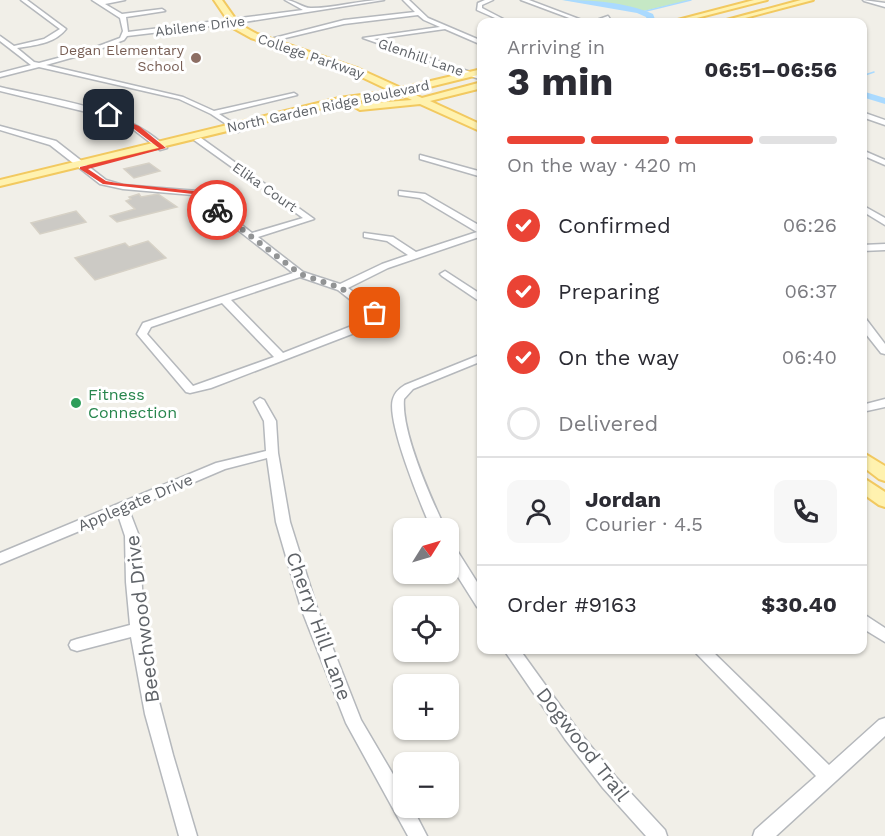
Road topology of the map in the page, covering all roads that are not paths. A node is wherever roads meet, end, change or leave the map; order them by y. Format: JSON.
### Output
{"nodes":[{"id":1,"x":24,"y":0,"type":"edge"},
{"id":2,"x":122,"y":0,"type":"edge"},
{"id":3,"x":218,"y":0,"type":"edge"},
{"id":4,"x":288,"y":0,"type":"edge"},
{"id":5,"x":381,"y":0,"type":"edge"},
{"id":6,"x":406,"y":0,"type":"edge"},
{"id":7,"x":488,"y":0,"type":"edge"},
{"id":8,"x":524,"y":0,"type":"edge"},
{"id":9,"x":809,"y":0,"type":"edge"},
{"id":10,"x":866,"y":0,"type":"edge"},
{"id":11,"x":760,"y":1,"type":"edge"},
{"id":12,"x":98,"y":2,"type":"edge"},
{"id":13,"x":350,"y":2,"type":"edge"},
{"id":14,"x":884,"y":3,"type":"edge"},
{"id":15,"x":778,"y":8,"type":"junction"},
{"id":16,"x":307,"y":10,"type":"junction"},
{"id":17,"x":162,"y":11,"type":"dead end"},
{"id":18,"x":238,"y":12,"type":"dead end"},
{"id":19,"x":418,"y":13,"type":"junction"},
{"id":20,"x":122,"y":16,"type":"junction"},
{"id":21,"x":498,"y":18,"type":"edge"},
{"id":22,"x":573,"y":18,"type":"edge"},
{"id":23,"x":690,"y":18,"type":"edge"},
{"id":24,"x":739,"y":18,"type":"edge"},
{"id":25,"x":244,"y":21,"type":"junction"},
{"id":26,"x":232,"y":22,"type":"junction"},
{"id":27,"x":444,"y":28,"type":"junction"},
{"id":28,"x":125,"y":34,"type":"junction"},
{"id":29,"x":267,"y":34,"type":"junction"},
{"id":30,"x":254,"y":36,"type":"junction"},
{"id":31,"x":0,"y":38,"type":"edge"},
{"id":32,"x":277,"y":38,"type":"junction"},
{"id":33,"x":477,"y":41,"type":"edge"},
{"id":34,"x":11,"y":48,"type":"junction"},
{"id":35,"x":38,"y":65,"type":"junction"},
{"id":36,"x":477,"y":72,"type":"edge"},
{"id":37,"x":470,"y":74,"type":"junction"},
{"id":38,"x":0,"y":75,"type":"edge"},
{"id":39,"x":477,"y":76,"type":"edge"},
{"id":40,"x":477,"y":87,"type":"edge"},
{"id":41,"x":413,"y":88,"type":"junction"},
{"id":42,"x":0,"y":89,"type":"edge"},
{"id":43,"x":402,"y":91,"type":"junction"},
{"id":44,"x":294,"y":95,"type":"dead end"},
{"id":45,"x":434,"y":98,"type":"junction"},
{"id":46,"x":423,"y":101,"type":"junction"},
{"id":47,"x":213,"y":113,"type":"junction"},
{"id":48,"x":867,"y":116,"type":"edge"},
{"id":49,"x":477,"y":118,"type":"edge"},
{"id":50,"x":885,"y":123,"type":"edge"},
{"id":51,"x":477,"y":127,"type":"edge"},
{"id":52,"x":0,"y":128,"type":"edge"},
{"id":53,"x":236,"y":128,"type":"junction"},
{"id":54,"x":198,"y":140,"type":"junction"},
{"id":55,"x":161,"y":146,"type":"junction"},
{"id":56,"x":867,"y":154,"type":"edge"},
{"id":57,"x":423,"y":157,"type":"dead end"},
{"id":58,"x":885,"y":163,"type":"edge"},
{"id":59,"x":80,"y":166,"type":"junction"},
{"id":60,"x":477,"y":173,"type":"edge"},
{"id":61,"x":0,"y":183,"type":"edge"},
{"id":62,"x":0,"y":189,"type":"edge"},
{"id":63,"x":402,"y":193,"type":"dead end"},
{"id":64,"x":867,"y":210,"type":"edge"},
{"id":65,"x":885,"y":222,"type":"edge"},
{"id":66,"x":477,"y":229,"type":"edge"},
{"id":67,"x":477,"y":234,"type":"edge"},
{"id":68,"x":367,"y":235,"type":"dead end"},
{"id":69,"x":251,"y":236,"type":"junction"},
{"id":70,"x":885,"y":247,"type":"edge"},
{"id":71,"x":867,"y":248,"type":"edge"},
{"id":72,"x":415,"y":256,"type":"junction"},
{"id":73,"x":300,"y":274,"type":"junction"},
{"id":74,"x":445,"y":274,"type":"dead end"},
{"id":75,"x":341,"y":288,"type":"junction"},
{"id":76,"x":477,"y":295,"type":"edge"},
{"id":77,"x":224,"y":299,"type":"junction"},
{"id":78,"x":867,"y":328,"type":"edge"},
{"id":79,"x":885,"y":351,"type":"edge"},
{"id":80,"x":281,"y":358,"type":"junction"},
{"id":81,"x":477,"y":359,"type":"edge"},
{"id":82,"x":260,"y":402,"type":"dead end"},
{"id":83,"x":885,"y":403,"type":"edge"},
{"id":84,"x":867,"y":408,"type":"edge"},
{"id":85,"x":272,"y":453,"type":"junction"},
{"id":86,"x":867,"y":461,"type":"edge"},
{"id":87,"x":885,"y":475,"type":"edge"},
{"id":88,"x":867,"y":487,"type":"edge"},
{"id":89,"x":885,"y":501,"type":"edge"},
{"id":90,"x":121,"y":508,"type":"junction"},
{"id":91,"x":434,"y":518,"type":"edge"},
{"id":92,"x":0,"y":559,"type":"edge"},
{"id":93,"x":459,"y":566,"type":"edge"},
{"id":94,"x":477,"y":595,"type":"edge"},
{"id":95,"x":867,"y":623,"type":"edge"},
{"id":96,"x":139,"y":629,"type":"junction"},
{"id":97,"x":885,"y":636,"type":"edge"},
{"id":98,"x":77,"y":645,"type":"dead end"},
{"id":99,"x":515,"y":654,"type":"edge"},
{"id":100,"x":705,"y":654,"type":"edge"},
{"id":101,"x":885,"y":725,"type":"edge"},
{"id":102,"x":828,"y":776,"type":"junction"},
{"id":103,"x":188,"y":836,"type":"edge"},
{"id":104,"x":418,"y":836,"type":"edge"},
{"id":105,"x":658,"y":836,"type":"edge"},
{"id":106,"x":762,"y":836,"type":"edge"}],
"edges":[{"from":1,"to":34,"type":"street"},
{"from":2,"to":12,"type":"street"},
{"from":3,"to":26,"type":"main road","name":"College Parkway"},
{"from":4,"to":16,"type":"street"},
{"from":5,"to":13,"type":"street","name":"Abilene Drive"},
{"from":6,"to":19,"type":"street"},
{"from":7,"to":21,"type":"street"},
{"from":8,"to":22,"type":"street"},
{"from":9,"to":15,"type":"main road"},
{"from":10,"to":14,"type":"street"},
{"from":11,"to":15,"type":"main road"},
{"from":11,"to":23,"type":"main road"},
{"from":12,"to":20,"type":"street"},
{"from":13,"to":16,"type":"street","name":"Abilene Drive"},
{"from":15,"to":24,"type":"main road"},
{"from":16,"to":25,"type":"street","name":"Abilene Drive"},
{"from":17,"to":20,"type":"street"},
{"from":18,"to":25,"type":"main road","name":"College Parkway"},
{"from":19,"to":27,"type":"street"},
{"from":19,"to":32,"type":"street"},
{"from":20,"to":28,"type":"street"},
{"from":25,"to":26,"type":"street","name":"Abilene Drive"},
{"from":25,"to":29,"type":"main road","name":"College Parkway"},
{"from":26,"to":28,"type":"street","name":"Abilene Drive"},
{"from":26,"to":30,"type":"main road","name":"College Parkway"},
{"from":27,"to":33,"type":"street"},
{"from":27,"to":37,"type":"street","name":"Glenhill Lane"},
{"from":28,"to":35,"type":"street"},
{"from":29,"to":30,"type":"main road"},
{"from":29,"to":32,"type":"main road","name":"College Parkway"},
{"from":30,"to":43,"type":"main road","name":"College Parkway"},
{"from":31,"to":34,"type":"street"},
{"from":32,"to":41,"type":"main road","name":"College Parkway"},
{"from":34,"to":35,"type":"street"},
{"from":35,"to":38,"type":"street"},
{"from":35,"to":47,"type":"street"},
{"from":36,"to":37,"type":"main road","name":"North Garden Ridge Boulevard"},
{"from":37,"to":39,"type":"street","name":"Glenhill Lane"},
{"from":37,"to":41,"type":"main road","name":"North Garden Ridge Boulevard"},
{"from":40,"to":45,"type":"main road"},
{"from":41,"to":43,"type":"main road","name":"North Garden Ridge Boulevard"},
{"from":41,"to":45,"type":"main road","name":"College Parkway"},
{"from":42,"to":55,"type":"street"},
{"from":43,"to":46,"type":"main road","name":"College Parkway"},
{"from":43,"to":53,"type":"main road","name":"North Garden Ridge Boulevard"},
{"from":44,"to":47,"type":"street"},
{"from":45,"to":46,"type":"main road"},
{"from":45,"to":49,"type":"main road","name":"College Parkway"},
{"from":46,"to":51,"type":"main road","name":"College Parkway"},
{"from":46,"to":53,"type":"main road"},
{"from":47,"to":53,"type":"street"},
{"from":48,"to":50,"type":"street"},
{"from":52,"to":59,"type":"street"},
{"from":53,"to":54,"type":"main road"},
{"from":53,"to":55,"type":"main road","name":"North Garden Ridge Boulevard"},
{"from":54,"to":55,"type":"main road"},
{"from":54,"to":69,"type":"street","name":"Elika Court"},
{"from":55,"to":59,"type":"main road","name":"North Garden Ridge Boulevard"},
{"from":56,"to":58,"type":"street"},
{"from":57,"to":60,"type":"street"},
{"from":59,"to":61,"type":"main road","name":"North Garden Ridge Boulevard"},
{"from":59,"to":62,"type":"main road"},
{"from":59,"to":69,"type":"street"},
{"from":63,"to":66,"type":"street"},
{"from":64,"to":65,"type":"street"},
{"from":67,"to":72,"type":"street"},
{"from":68,"to":72,"type":"street"},
{"from":69,"to":73,"type":"street"},
{"from":70,"to":71,"type":"street"},
{"from":72,"to":75,"type":"street"},
{"from":73,"to":75,"type":"street"},
{"from":73,"to":77,"type":"street"},
{"from":74,"to":76,"type":"street"},
{"from":75,"to":80,"type":"street"},
{"from":77,"to":80,"type":"street"},
{"from":77,"to":80,"type":"street"},
{"from":78,"to":79,"type":"street"},
{"from":81,"to":91,"type":"street"},
{"from":82,"to":85,"type":"street","name":"Cherry Hill Lane"},
{"from":83,"to":84,"type":"street"},
{"from":85,"to":90,"type":"street","name":"Applegate Drive"},
{"from":85,"to":104,"type":"street","name":"Cherry Hill Lane"},
{"from":86,"to":87,"type":"main road"},
{"from":88,"to":89,"type":"main road"},
{"from":90,"to":92,"type":"street","name":"Applegate Drive"},
{"from":90,"to":96,"type":"street","name":"Beechwood Drive"},
{"from":93,"to":94,"type":"street"},
{"from":95,"to":97,"type":"street"},
{"from":96,"to":98,"type":"street"},
{"from":96,"to":103,"type":"street","name":"Beechwood Drive"},
{"from":99,"to":105,"type":"street","name":"Dogwood Trail"},
{"from":100,"to":102,"type":"street"},
{"from":101,"to":102,"type":"street"},
{"from":102,"to":106,"type":"street"}]}
